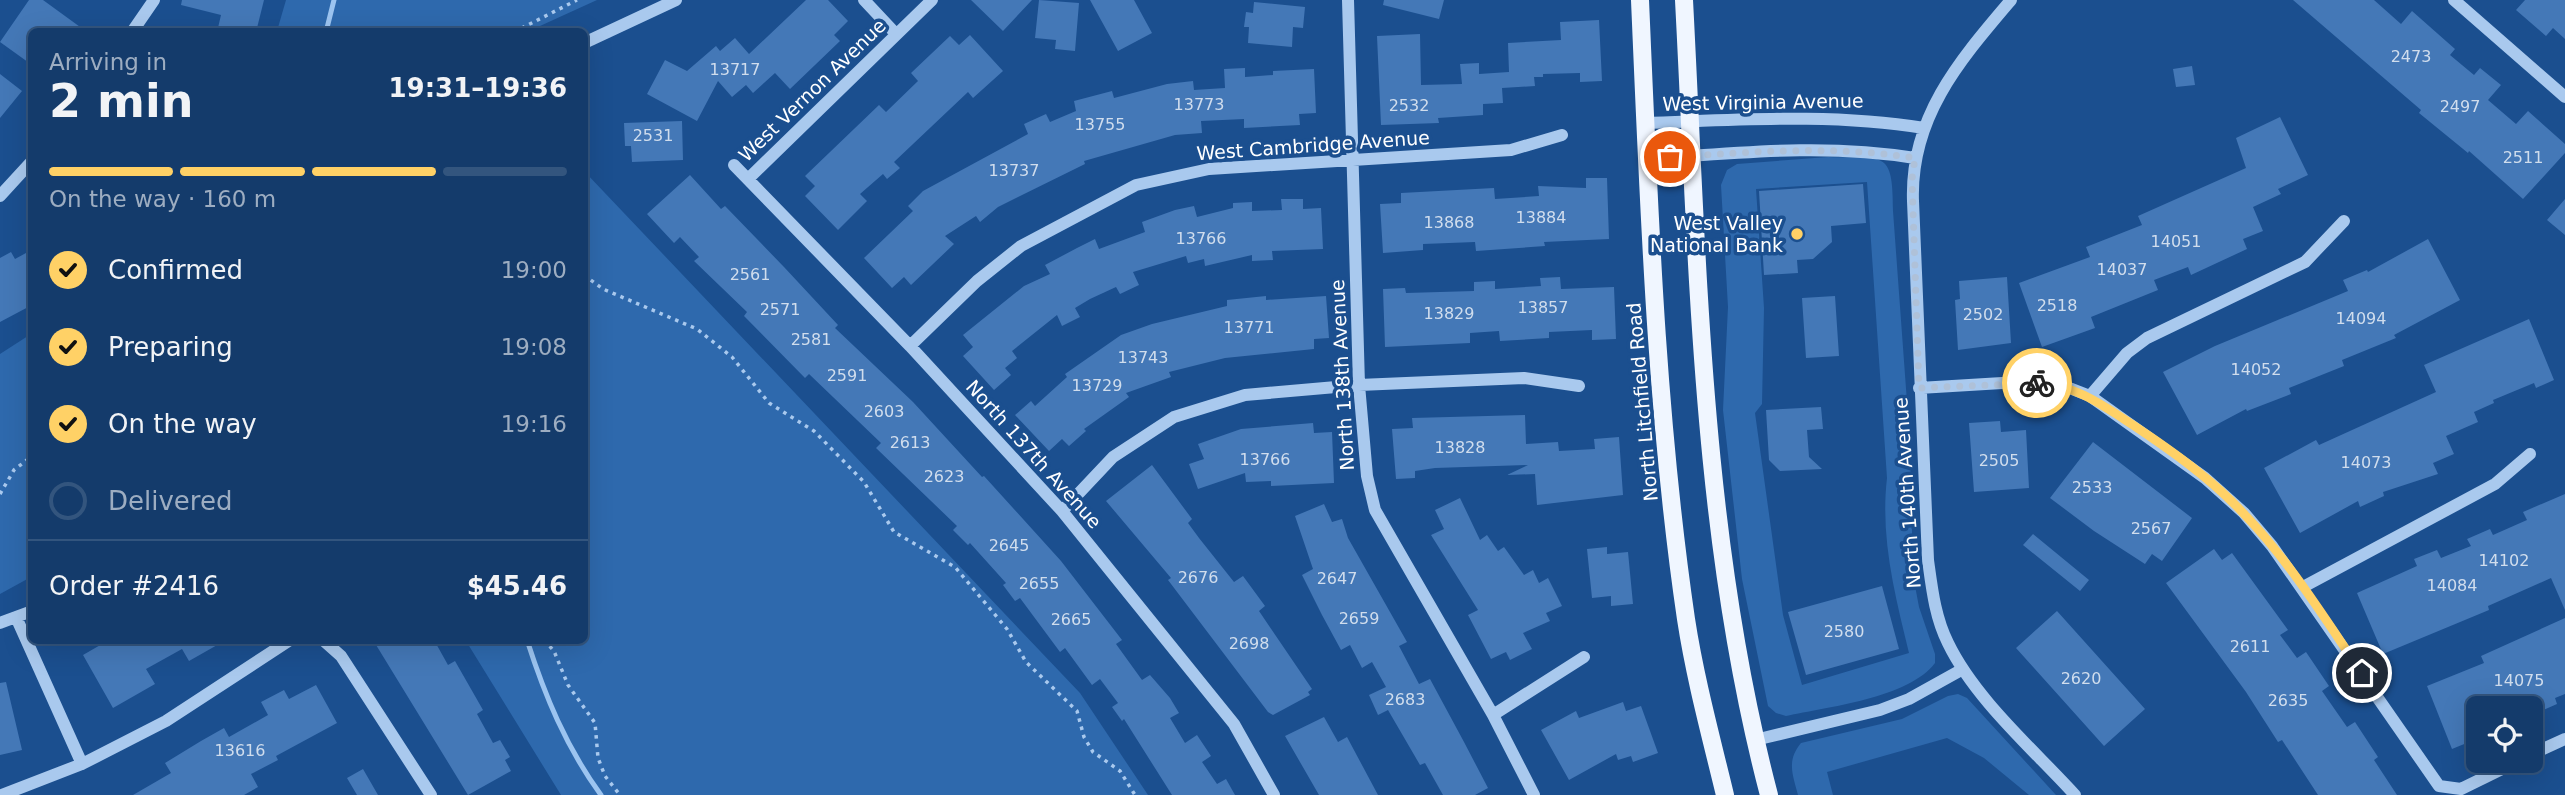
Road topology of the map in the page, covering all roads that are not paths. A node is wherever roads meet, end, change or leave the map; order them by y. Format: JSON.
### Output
{"nodes":[{"id":1,"x":154,"y":0,"type":"edge"},
{"id":2,"x":676,"y":0,"type":"edge"},
{"id":3,"x":864,"y":0,"type":"edge"},
{"id":4,"x":932,"y":0,"type":"edge"},
{"id":5,"x":1348,"y":0,"type":"edge"},
{"id":6,"x":1640,"y":0,"type":"edge"},
{"id":7,"x":1684,"y":0,"type":"edge"},
{"id":8,"x":2011,"y":0,"type":"edge"},
{"id":9,"x":2454,"y":0,"type":"edge"},
{"id":10,"x":135,"y":28,"type":"edge"},
{"id":11,"x":896,"y":34,"type":"junction"},
{"id":12,"x":588,"y":41,"type":"edge"},
{"id":13,"x":2565,"y":97,"type":"edge"},
{"id":14,"x":1690,"y":121,"type":"junction"},
{"id":15,"x":1645,"y":123,"type":"junction"},
{"id":16,"x":1924,"y":128,"type":"junction"},
{"id":17,"x":1562,"y":135,"type":"dead end"},
{"id":18,"x":1692,"y":156,"type":"junction"},
{"id":19,"x":1915,"y":158,"type":"junction"},
{"id":20,"x":1351,"y":159,"type":"junction"},
{"id":21,"x":1647,"y":159,"type":"junction"},
{"id":22,"x":734,"y":164,"type":"dead end"},
{"id":23,"x":28,"y":165,"type":"edge"},
{"id":24,"x":748,"y":179,"type":"junction"},
{"id":25,"x":0,"y":196,"type":"edge"},
{"id":26,"x":2344,"y":221,"type":"dead end"},
{"id":27,"x":910,"y":346,"type":"junction"},
{"id":28,"x":1359,"y":385,"type":"junction"},
{"id":29,"x":1579,"y":386,"type":"dead end"},
{"id":30,"x":1919,"y":388,"type":"junction"},
{"id":31,"x":2090,"y":396,"type":"junction"},
{"id":32,"x":2529,"y":454,"type":"dead end"},
{"id":33,"x":1062,"y":511,"type":"junction"},
{"id":34,"x":2303,"y":587,"type":"junction"},
{"id":35,"x":28,"y":612,"type":"edge"},
{"id":36,"x":16,"y":617,"type":"junction"},
{"id":37,"x":0,"y":623,"type":"edge"},
{"id":38,"x":28,"y":644,"type":"edge"},
{"id":39,"x":28,"y":644,"type":"edge"},
{"id":40,"x":284,"y":644,"type":"edge"},
{"id":41,"x":327,"y":644,"type":"edge"},
{"id":42,"x":1584,"y":657,"type":"dead end"},
{"id":43,"x":1963,"y":669,"type":"junction"},
{"id":44,"x":1493,"y":715,"type":"junction"},
{"id":45,"x":2565,"y":739,"type":"edge"},
{"id":46,"x":1755,"y":740,"type":"junction"},
{"id":47,"x":2543,"y":749,"type":"edge"},
{"id":48,"x":82,"y":764,"type":"junction"},
{"id":49,"x":2494,"y":773,"type":"edge"},
{"id":50,"x":2,"y":795,"type":"edge"},
{"id":51,"x":431,"y":795,"type":"edge"},
{"id":52,"x":1274,"y":795,"type":"edge"},
{"id":53,"x":1534,"y":795,"type":"edge"},
{"id":54,"x":1725,"y":795,"type":"edge"},
{"id":55,"x":1769,"y":795,"type":"edge"},
{"id":56,"x":2076,"y":795,"type":"edge"}],
"edges":[{"from":1,"to":10,"type":"street"},
{"from":2,"to":12,"type":"street"},
{"from":3,"to":11,"type":"street"},
{"from":4,"to":11,"type":"street","name":"West Vernon Avenue"},
{"from":5,"to":20,"type":"street","name":"North 138th Avenue"},
{"from":6,"to":15,"type":"main road","name":"North Litchfield Road"},
{"from":7,"to":14,"type":"main road"},
{"from":8,"to":16,"type":"street","name":"North 140th Avenue"},
{"from":9,"to":13,"type":"street"},
{"from":11,"to":24,"type":"street","name":"West Vernon Avenue"},
{"from":14,"to":15,"type":"street","name":"West Virginia Avenue"},
{"from":14,"to":16,"type":"street","name":"West Virginia Avenue"},
{"from":14,"to":18,"type":"main road"},
{"from":15,"to":21,"type":"main road","name":"North Litchfield Road"},
{"from":16,"to":19,"type":"street","name":"North 140th Avenue"},
{"from":17,"to":20,"type":"street","name":"West Cambridge Avenue"},
{"from":18,"to":19,"type":"street"},
{"from":18,"to":21,"type":"street"},
{"from":18,"to":46,"type":"main road"},
{"from":19,"to":30,"type":"street","name":"North 140th Avenue"},
{"from":20,"to":27,"type":"street","name":"West Cambridge Avenue"},
{"from":20,"to":28,"type":"street","name":"North 138th Avenue"},
{"from":21,"to":54,"type":"main road","name":"North Litchfield Road"},
{"from":22,"to":24,"type":"street","name":"North 137th Avenue"},
{"from":23,"to":25,"type":"street"},
{"from":24,"to":27,"type":"street","name":"North 137th Avenue"},
{"from":26,"to":31,"type":"street"},
{"from":27,"to":33,"type":"street","name":"North 137th Avenue"},
{"from":28,"to":29,"type":"street"},
{"from":28,"to":33,"type":"street"},
{"from":28,"to":44,"type":"street","name":"North 138th Avenue"},
{"from":30,"to":31,"type":"street"},
{"from":30,"to":43,"type":"street","name":"North 140th Avenue"},
{"from":31,"to":34,"type":"street"},
{"from":32,"to":34,"type":"street"},
{"from":33,"to":52,"type":"street","name":"North 137th Avenue"},
{"from":34,"to":49,"type":"street"},
{"from":35,"to":36,"type":"street"},
{"from":36,"to":37,"type":"street"},
{"from":36,"to":39,"type":"street"},
{"from":38,"to":48,"type":"street"},
{"from":40,"to":48,"type":"street"},
{"from":41,"to":51,"type":"street"},
{"from":42,"to":44,"type":"street"},
{"from":43,"to":46,"type":"street"},
{"from":43,"to":56,"type":"street","name":"North 140th Avenue"},
{"from":44,"to":53,"type":"street","name":"North 138th Avenue"},
{"from":45,"to":47,"type":"street"},
{"from":46,"to":55,"type":"main road"},
{"from":48,"to":50,"type":"street"}]}
